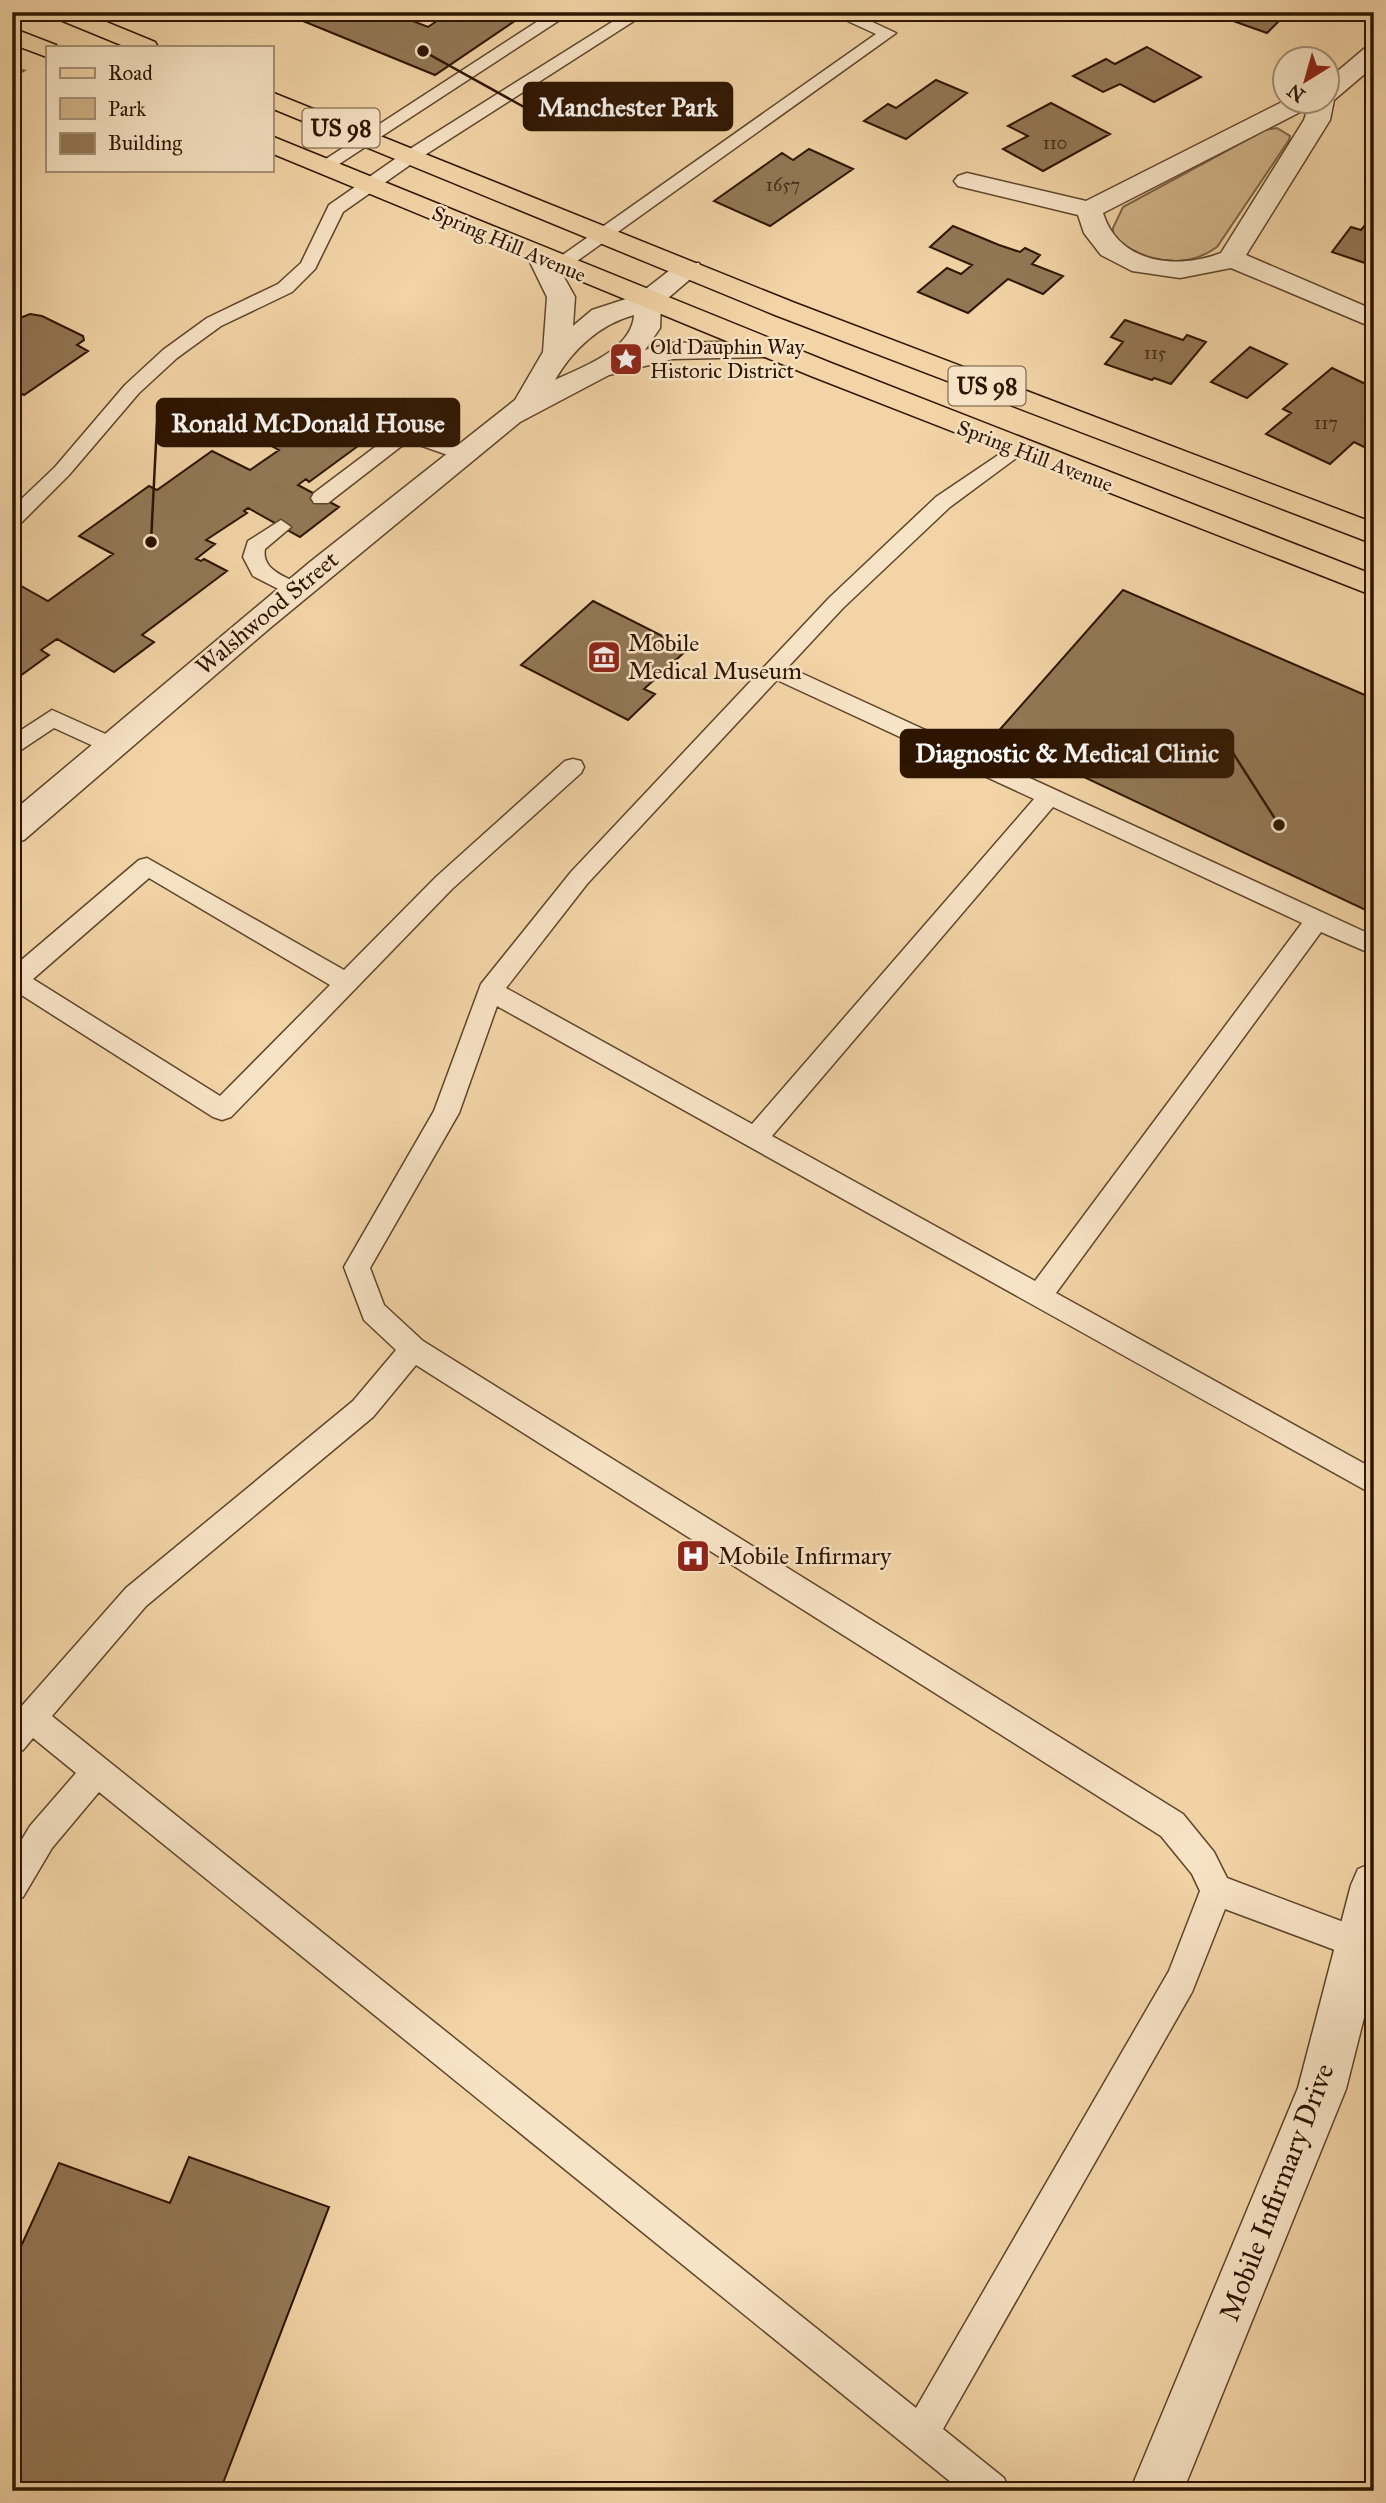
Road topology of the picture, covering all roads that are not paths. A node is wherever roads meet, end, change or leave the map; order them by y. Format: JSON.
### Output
{"nodes":[{"id":1,"x":61,"y":12,"type":"edge"},
{"id":2,"x":565,"y":12,"type":"edge"},
{"id":3,"x":640,"y":12,"type":"edge"},
{"id":4,"x":836,"y":12,"type":"edge"},
{"id":5,"x":12,"y":35,"type":"edge"},
{"id":6,"x":144,"y":46,"type":"edge"},
{"id":7,"x":46,"y":50,"type":"edge"},
{"id":8,"x":1374,"y":52,"type":"edge"},
{"id":9,"x":1340,"y":82,"type":"edge"},
{"id":10,"x":273,"y":100,"type":"edge"},
{"id":11,"x":1274,"y":116,"type":"edge"},
{"id":12,"x":1318,"y":116,"type":"edge"},
{"id":13,"x":367,"y":138,"type":"junction"},
{"id":14,"x":273,"y":145,"type":"edge"},
{"id":15,"x":411,"y":156,"type":"junction"},
{"id":16,"x":324,"y":166,"type":"junction"},
{"id":17,"x":967,"y":181,"type":"dead end"},
{"id":18,"x":367,"y":185,"type":"junction"},
{"id":19,"x":1089,"y":210,"type":"junction"},
{"id":20,"x":603,"y":234,"type":"junction"},
{"id":21,"x":1231,"y":258,"type":"junction"},
{"id":22,"x":550,"y":261,"type":"junction"},
{"id":23,"x":689,"y":269,"type":"junction"},
{"id":24,"x":648,"y":301,"type":"junction"},
{"id":25,"x":1374,"y":320,"type":"edge"},
{"id":26,"x":765,"y":349,"type":"junction"},
{"id":27,"x":556,"y":352,"type":"junction"},
{"id":28,"x":599,"y":371,"type":"junction"},
{"id":29,"x":528,"y":403,"type":"junction"},
{"id":30,"x":1016,"y":449,"type":"junction"},
{"id":31,"x":462,"y":454,"type":"junction"},
{"id":32,"x":321,"y":498,"type":"dead end"},
{"id":33,"x":12,"y":520,"type":"edge"},
{"id":34,"x":281,"y":527,"type":"dead end"},
{"id":35,"x":1374,"y":534,"type":"edge"},
{"id":36,"x":1374,"y":586,"type":"edge"},
{"id":37,"x":294,"y":590,"type":"junction"},
{"id":38,"x":775,"y":670,"type":"junction"},
{"id":39,"x":111,"y":746,"type":"junction"},
{"id":40,"x":12,"y":748,"type":"edge"},
{"id":41,"x":573,"y":767,"type":"dead end"},
{"id":42,"x":1049,"y":797,"type":"junction"},
{"id":43,"x":12,"y":831,"type":"edge"},
{"id":44,"x":1317,"y":920,"type":"junction"},
{"id":45,"x":1374,"y":946,"type":"edge"},
{"id":46,"x":15,"y":978,"type":"edge"},
{"id":47,"x":346,"y":983,"type":"junction"},
{"id":48,"x":490,"y":990,"type":"junction"},
{"id":49,"x":755,"y":1138,"type":"junction"},
{"id":50,"x":1038,"y":1297,"type":"junction"},
{"id":51,"x":413,"y":1349,"type":"junction"},
{"id":52,"x":1374,"y":1483,"type":"edge"},
{"id":53,"x":21,"y":1729,"type":"edge"},
{"id":54,"x":97,"y":1771,"type":"junction"},
{"id":55,"x":1374,"y":1885,"type":"edge"},
{"id":56,"x":12,"y":1886,"type":"edge"},
{"id":57,"x":1216,"y":1890,"type":"junction"},
{"id":58,"x":1359,"y":1943,"type":"junction"},
{"id":59,"x":921,"y":2433,"type":"junction"},
{"id":60,"x":991,"y":2491,"type":"edge"},
{"id":61,"x":1156,"y":2491,"type":"edge"}],
"edges":[{"from":1,"to":6,"type":"main road"},
{"from":2,"to":13,"type":"lane"},
{"from":3,"to":15,"type":"lane"},
{"from":4,"to":20,"type":"lane"},
{"from":5,"to":7,"type":"main road"},
{"from":8,"to":9,"type":"street"},
{"from":10,"to":13,"type":"main road","name":"Spring Hill Avenue","number":"US 98"},
{"from":11,"to":19,"type":"street"},
{"from":12,"to":21,"type":"street"},
{"from":13,"to":15,"type":"main road","name":"Spring Hill Avenue","number":"US 98"},
{"from":13,"to":16,"type":"lane"},
{"from":14,"to":16,"type":"main road","name":"Spring Hill Avenue","number":"US 98"},
{"from":15,"to":18,"type":"lane"},
{"from":15,"to":20,"type":"main road","name":"Spring Hill Avenue","number":"US 98"},
{"from":16,"to":18,"type":"main road","name":"Spring Hill Avenue","number":"US 98"},
{"from":17,"to":19,"type":"street"},
{"from":18,"to":22,"type":"main road","name":"Spring Hill Avenue","number":"US 98"},
{"from":18,"to":33,"type":"lane"},
{"from":19,"to":21,"type":"street"},
{"from":20,"to":22,"type":"lane"},
{"from":20,"to":23,"type":"main road","name":"Spring Hill Avenue","number":"US 98"},
{"from":21,"to":25,"type":"street"},
{"from":22,"to":24,"type":"main road","name":"Spring Hill Avenue","number":"US 98"},
{"from":22,"to":27,"type":"street","name":"Walshwood Street"},
{"from":23,"to":24,"type":"street","name":"Walshwood Street"},
{"from":23,"to":35,"type":"main road","name":"Spring Hill Avenue","number":"US 98"},
{"from":24,"to":26,"type":"main road","name":"Spring Hill Avenue","number":"US 98"},
{"from":24,"to":27,"type":"street","name":"Walshwood Street"},
{"from":24,"to":28,"type":"street","name":"Walshwood Street"},
{"from":26,"to":28,"type":"street","name":"Walshwood Street"},
{"from":26,"to":30,"type":"main road","name":"Spring Hill Avenue","number":"US 98"},
{"from":27,"to":29,"type":"street","name":"Walshwood Street"},
{"from":28,"to":29,"type":"street","name":"Walshwood Street"},
{"from":29,"to":31,"type":"street","name":"Walshwood Street"},
{"from":30,"to":36,"type":"main road","name":"Spring Hill Avenue","number":"US 98"},
{"from":30,"to":38,"type":"lane"},
{"from":31,"to":32,"type":"lane"},
{"from":31,"to":37,"type":"street","name":"Walshwood Street"},
{"from":34,"to":37,"type":"lane"},
{"from":37,"to":39,"type":"street","name":"Walshwood Street"},
{"from":38,"to":42,"type":"lane"},
{"from":38,"to":48,"type":"lane"},
{"from":39,"to":40,"type":"lane"},
{"from":39,"to":43,"type":"street","name":"Walshwood Street"},
{"from":41,"to":47,"type":"lane"},
{"from":42,"to":44,"type":"lane"},
{"from":42,"to":49,"type":"lane"},
{"from":44,"to":45,"type":"lane"},
{"from":44,"to":50,"type":"lane"},
{"from":46,"to":47,"type":"lane"},
{"from":46,"to":47,"type":"lane"},
{"from":48,"to":49,"type":"lane"},
{"from":48,"to":51,"type":"lane"},
{"from":49,"to":50,"type":"lane"},
{"from":50,"to":52,"type":"lane"},
{"from":51,"to":53,"type":"lane"},
{"from":51,"to":57,"type":"lane"},
{"from":53,"to":54,"type":"lane"},
{"from":54,"to":56,"type":"lane"},
{"from":54,"to":59,"type":"lane"},
{"from":55,"to":58,"type":"street","name":"Mobile Infirmary Drive"},
{"from":57,"to":58,"type":"lane"},
{"from":57,"to":59,"type":"lane"},
{"from":58,"to":61,"type":"street","name":"Mobile Infirmary Drive"},
{"from":59,"to":60,"type":"lane"}]}
